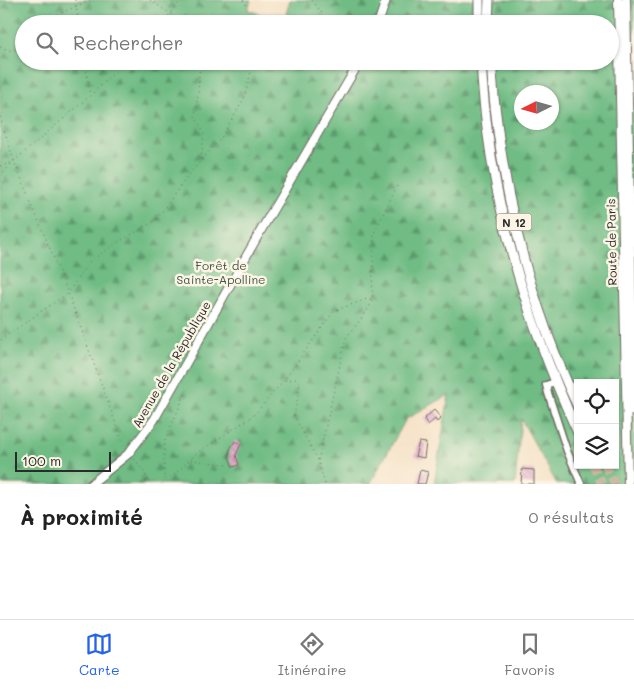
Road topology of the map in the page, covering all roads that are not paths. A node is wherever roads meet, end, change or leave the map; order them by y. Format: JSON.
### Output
{"nodes":[{"id":1,"x":386,"y":0,"type":"edge"},
{"id":2,"x":479,"y":0,"type":"edge"},
{"id":3,"x":489,"y":0,"type":"edge"},
{"id":4,"x":618,"y":0,"type":"edge"},
{"id":5,"x":626,"y":0,"type":"edge"},
{"id":6,"x":381,"y":15,"type":"edge"},
{"id":7,"x":479,"y":15,"type":"edge"},
{"id":8,"x":488,"y":15,"type":"edge"},
{"id":9,"x":618,"y":15,"type":"edge"},
{"id":10,"x":619,"y":48,"type":"edge"},
{"id":11,"x":355,"y":70,"type":"edge"},
{"id":12,"x":482,"y":70,"type":"edge"},
{"id":13,"x":492,"y":70,"type":"edge"},
{"id":14,"x":555,"y":382,"type":"junction"},
{"id":15,"x":574,"y":398,"type":"edge"},
{"id":16,"x":634,"y":412,"type":"edge"},
{"id":17,"x":574,"y":424,"type":"edge"},
{"id":18,"x":91,"y":484,"type":"edge"},
{"id":19,"x":582,"y":484,"type":"edge"},
{"id":20,"x":628,"y":484,"type":"edge"}],
"edges":[{"from":1,"to":6,"type":"main road"},
{"from":2,"to":7,"type":"highway"},
{"from":3,"to":8,"type":"highway"},
{"from":4,"to":9,"type":"main road","name":"Route de Paris"},
{"from":5,"to":16,"type":"main road","name":"Route de Paris"},
{"from":10,"to":20,"type":"main road","name":"Route de Paris"},
{"from":11,"to":18,"type":"main road","name":"Avenue de la République"},
{"from":12,"to":14,"type":"highway","number":"N 12"},
{"from":13,"to":15,"type":"highway","number":"N 12"},
{"from":14,"to":17,"type":"highway","number":"N 12"},
{"from":14,"to":19,"type":"lane"}]}
